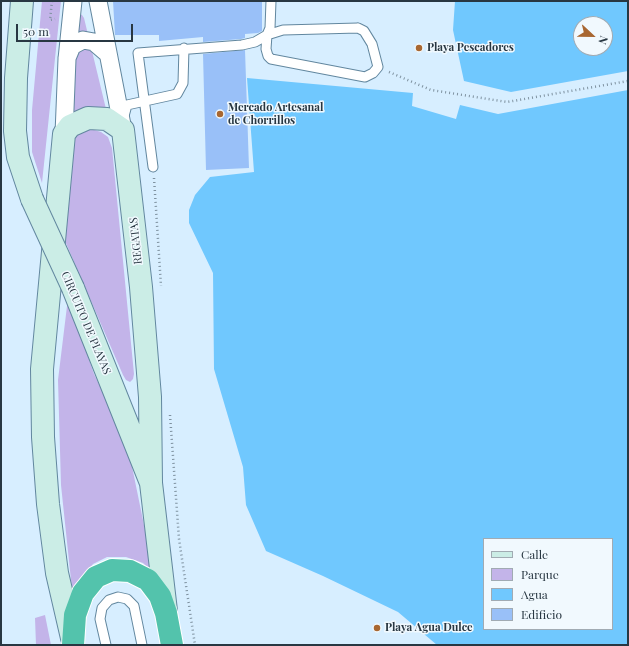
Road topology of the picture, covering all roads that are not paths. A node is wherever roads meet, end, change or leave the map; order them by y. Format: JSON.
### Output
{"nodes":[{"id":1,"x":22,"y":1,"type":"edge"},
{"id":2,"x":73,"y":1,"type":"edge"},
{"id":3,"x":98,"y":1,"type":"edge"},
{"id":4,"x":271,"y":1,"type":"edge"},
{"id":5,"x":267,"y":35,"type":"junction"},
{"id":6,"x":184,"y":48,"type":"junction"},
{"id":7,"x":108,"y":54,"type":"junction"},
{"id":8,"x":67,"y":59,"type":"junction"},
{"id":9,"x":143,"y":101,"type":"junction"},
{"id":10,"x":123,"y":130,"type":"junction"},
{"id":11,"x":64,"y":134,"type":"junction"},
{"id":12,"x":153,"y":167,"type":"road end"},
{"id":13,"x":151,"y":483,"type":"junction"},
{"id":14,"x":166,"y":613,"type":"junction"},
{"id":15,"x":72,"y":642,"type":"edge"},
{"id":16,"x":106,"y":645,"type":"edge"},
{"id":17,"x":142,"y":645,"type":"edge"},
{"id":18,"x":172,"y":645,"type":"edge"}],
"edges":[{"from":1,"to":13,"type":"main road","name":"CIRCUITO DE PLAYAS","bridge":true},
{"from":2,"to":8,"type":"street"},
{"from":3,"to":7,"type":"street","name":"REGATAS"},
{"from":4,"to":5,"type":"lane"},
{"from":5,"to":5,"type":"lane"},
{"from":5,"to":6,"type":"lane"},
{"from":6,"to":9,"type":"lane"},
{"from":6,"to":9,"type":"lane"},
{"from":7,"to":8,"type":"street"},
{"from":7,"to":10,"type":"street","name":"REGATAS"},
{"from":8,"to":11,"type":"street"},
{"from":9,"to":10,"type":"lane"},
{"from":9,"to":12,"type":"lane"},
{"from":10,"to":11,"type":"main road"},
{"from":10,"to":13,"type":"main road","name":"REGATAS"},
{"from":11,"to":15,"type":"main road"},
{"from":13,"to":14,"type":"main road","name":"CIRCUITO DE PLAYAS"},
{"from":14,"to":15,"type":"highway"},
{"from":14,"to":18,"type":"highway","name":"CIRCUITO DE PLAYAS"},
{"from":16,"to":17,"type":"lane"}]}
